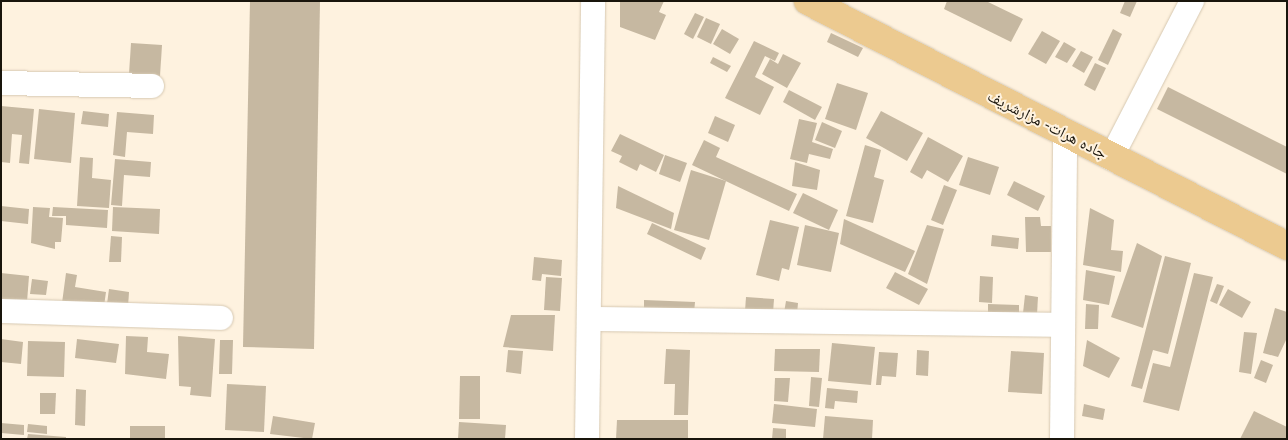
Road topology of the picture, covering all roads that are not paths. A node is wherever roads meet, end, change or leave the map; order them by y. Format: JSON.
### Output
{"nodes":[{"id":1,"x":592,"y":1,"type":"edge"},
{"id":2,"x":808,"y":1,"type":"edge"},
{"id":3,"x":1192,"y":1,"type":"edge"},
{"id":4,"x":1,"y":83,"type":"edge"},
{"id":5,"x":152,"y":86,"type":"dead end"},
{"id":6,"x":1065,"y":134,"type":"junction"},
{"id":7,"x":1111,"y":158,"type":"junction"},
{"id":8,"x":1287,"y":246,"type":"edge"},
{"id":9,"x":1,"y":311,"type":"edge"},
{"id":10,"x":220,"y":318,"type":"dead end"},
{"id":11,"x":589,"y":319,"type":"junction"},
{"id":12,"x":1061,"y":324,"type":"junction"},
{"id":13,"x":587,"y":439,"type":"edge"},
{"id":14,"x":1062,"y":439,"type":"edge"}],
"edges":[{"from":1,"to":11,"type":"street"},
{"from":2,"to":6,"type":"highway","name":"جاده هرات- مزارشریف"},
{"from":3,"to":7,"type":"street"},
{"from":4,"to":5,"type":"street"},
{"from":6,"to":7,"type":"highway","name":"جاده هرات- مزارشریف"},
{"from":6,"to":12,"type":"street"},
{"from":7,"to":8,"type":"highway","name":"جاده هرات- مزارشریف"},
{"from":9,"to":10,"type":"street"},
{"from":11,"to":12,"type":"street"},
{"from":11,"to":13,"type":"street"},
{"from":12,"to":14,"type":"street"}]}
